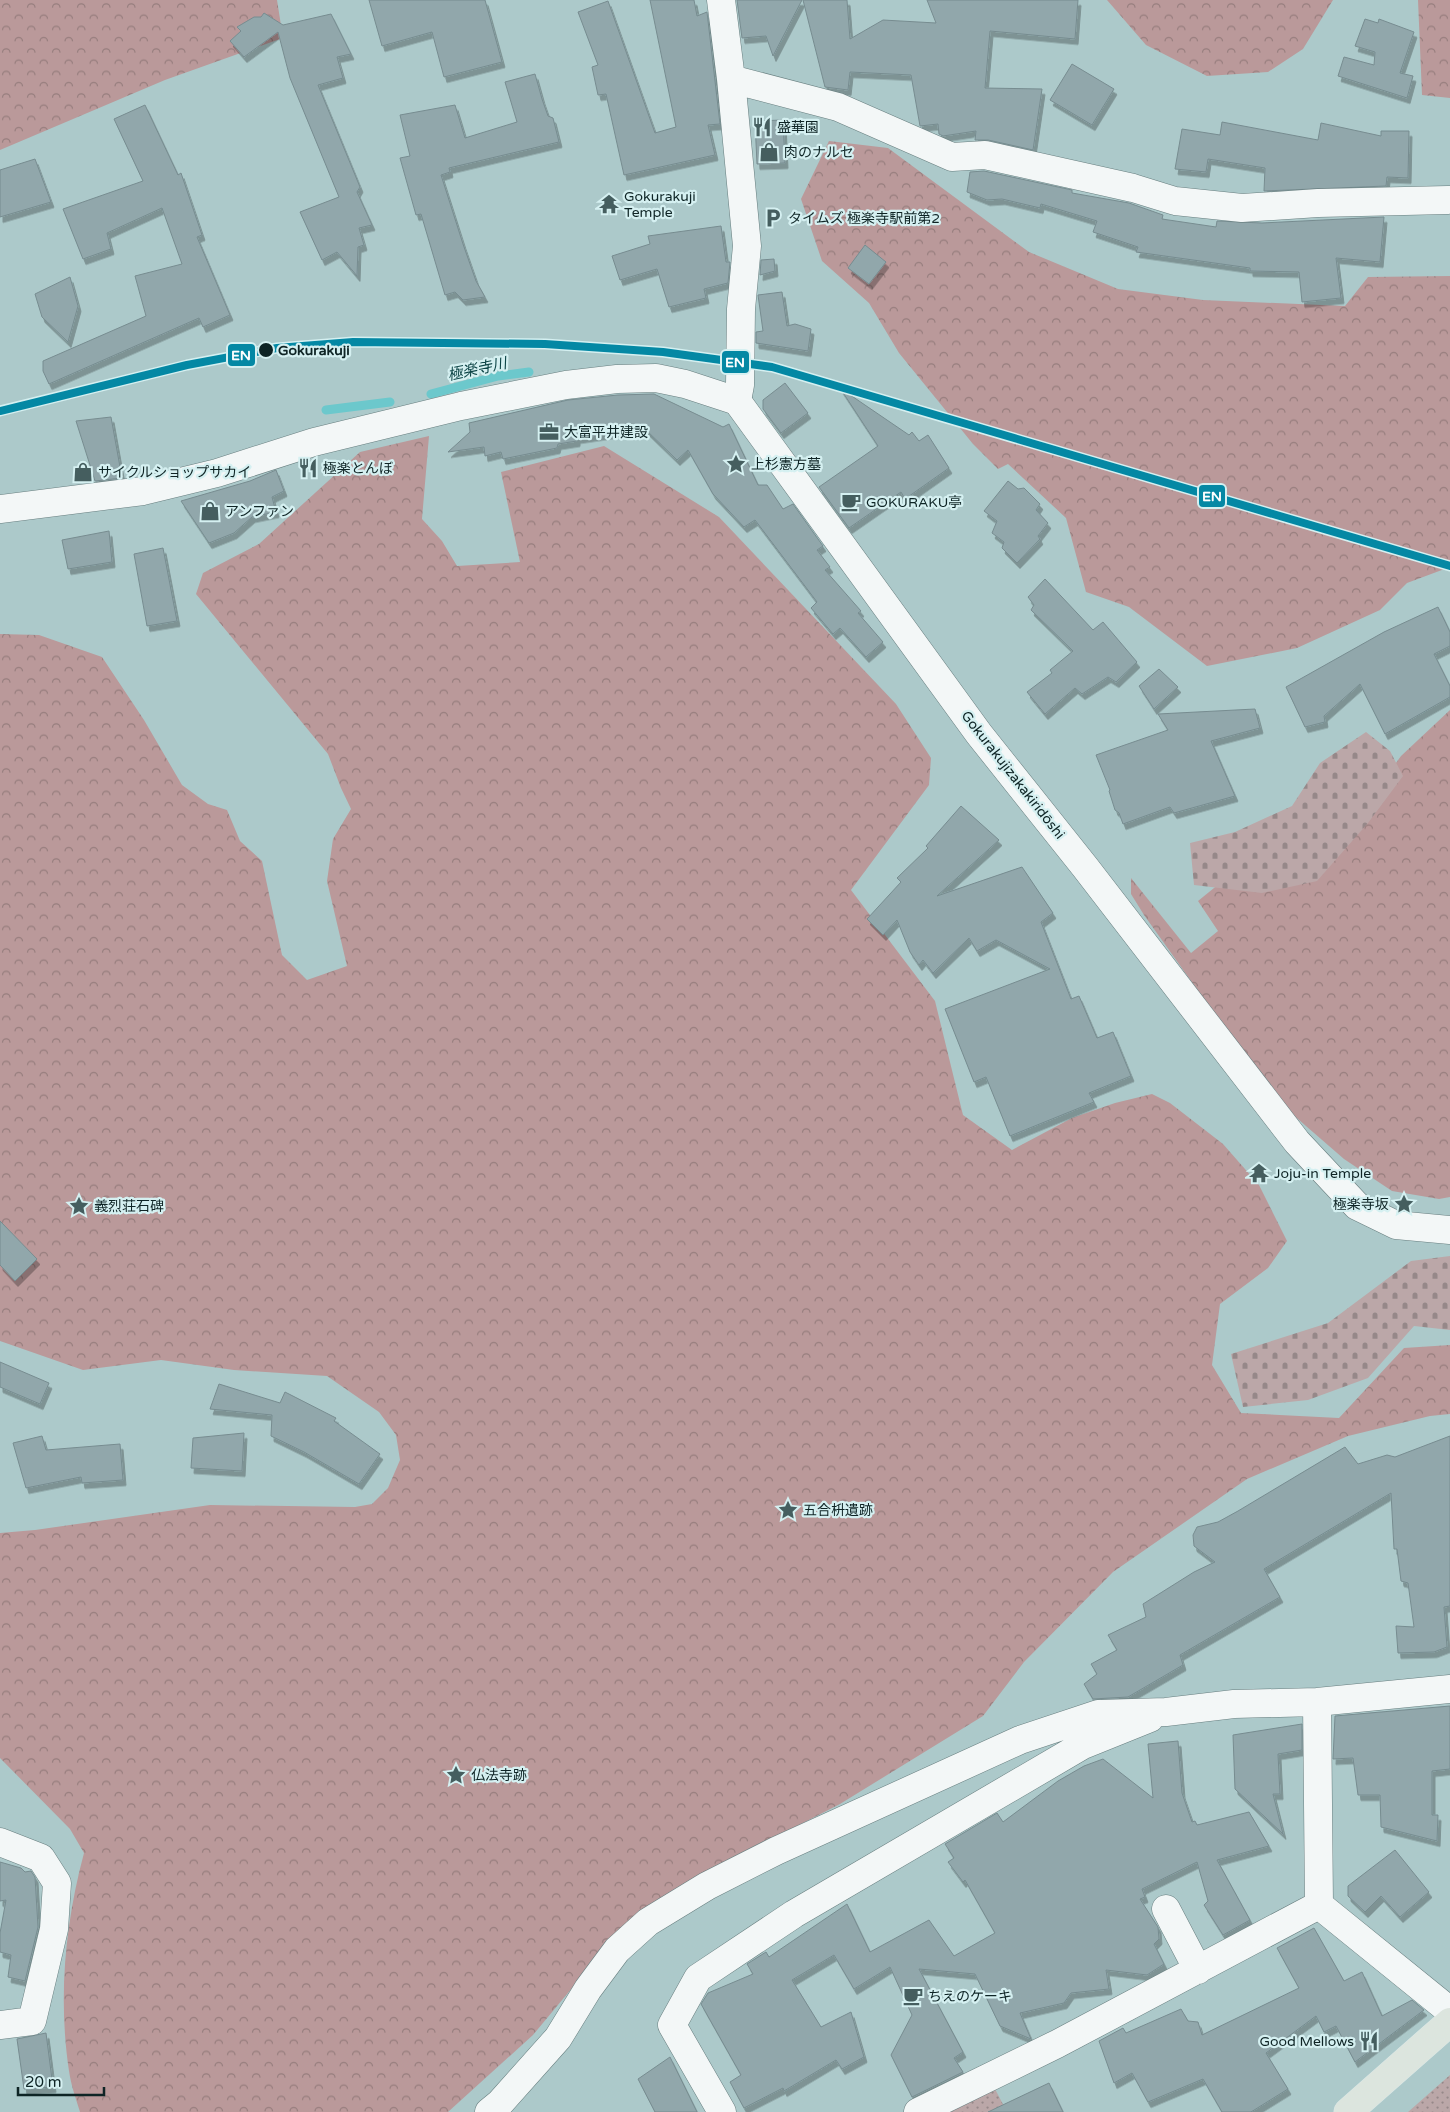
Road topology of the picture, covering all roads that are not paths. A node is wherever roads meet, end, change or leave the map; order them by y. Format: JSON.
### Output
{"nodes":[{"id":1,"x":721,"y":0,"type":"edge"},
{"id":2,"x":732,"y":79,"type":"junction"},
{"id":3,"x":1448,"y":200,"type":"dead end"},
{"id":4,"x":739,"y":393,"type":"junction"},
{"id":5,"x":0,"y":509,"type":"edge"},
{"id":6,"x":1450,"y":1230,"type":"edge"},
{"id":7,"x":1450,"y":1689,"type":"edge"},
{"id":8,"x":1317,"y":1702,"type":"junction"},
{"id":9,"x":1166,"y":1712,"type":"junction"},
{"id":10,"x":0,"y":1842,"type":"edge"},
{"id":11,"x":1319,"y":1905,"type":"junction"},
{"id":12,"x":1166,"y":1909,"type":"dead end"},
{"id":13,"x":1198,"y":1970,"type":"junction"},
{"id":14,"x":1450,"y":2011,"type":"edge"},
{"id":15,"x":1450,"y":2022,"type":"edge"},
{"id":16,"x":0,"y":2026,"type":"edge"},
{"id":17,"x":489,"y":2112,"type":"edge"},
{"id":18,"x":722,"y":2112,"type":"edge"},
{"id":19,"x":918,"y":2112,"type":"edge"},
{"id":20,"x":1348,"y":2112,"type":"edge"}],
"edges":[{"from":1,"to":2,"type":"street"},
{"from":2,"to":3,"type":"street"},
{"from":2,"to":4,"type":"street"},
{"from":4,"to":5,"type":"street"},
{"from":4,"to":6,"type":"street","name":"Gokurakujizakakiridōshi"},
{"from":7,"to":8,"type":"street"},
{"from":8,"to":9,"type":"street"},
{"from":8,"to":11,"type":"street"},
{"from":9,"to":17,"type":"street"},
{"from":9,"to":18,"type":"street"},
{"from":10,"to":16,"type":"street"},
{"from":11,"to":13,"type":"street"},
{"from":11,"to":14,"type":"street"},
{"from":12,"to":13,"type":"street"},
{"from":13,"to":19,"type":"street"},
{"from":15,"to":20,"type":"highway"}]}
